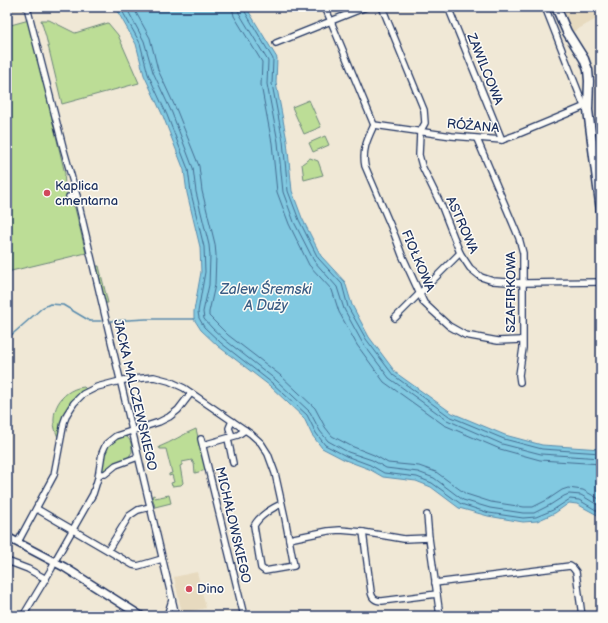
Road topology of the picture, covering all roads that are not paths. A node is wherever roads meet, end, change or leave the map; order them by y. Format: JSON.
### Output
{"nodes":[{"id":1,"x":27,"y":7,"type":"edge"},
{"id":2,"x":325,"y":7,"type":"edge"},
{"id":3,"x":366,"y":7,"type":"edge"},
{"id":4,"x":382,"y":7,"type":"edge"},
{"id":5,"x":448,"y":7,"type":"edge"},
{"id":6,"x":545,"y":7,"type":"edge"},
{"id":7,"x":556,"y":7,"type":"edge"},
{"id":8,"x":330,"y":22,"type":"junction"},
{"id":9,"x":276,"y":43,"type":"dead end"},
{"id":10,"x":586,"y":106,"type":"junction"},
{"id":11,"x":374,"y":125,"type":"junction"},
{"id":12,"x":420,"y":132,"type":"junction"},
{"id":13,"x":477,"y":139,"type":"junction"},
{"id":14,"x":502,"y":140,"type":"junction"},
{"id":15,"x":77,"y":196,"type":"junction"},
{"id":16,"x":69,"y":197,"type":"dead end"},
{"id":17,"x":601,"y":211,"type":"edge"},
{"id":18,"x":460,"y":253,"type":"junction"},
{"id":19,"x":601,"y":282,"type":"edge"},
{"id":20,"x":523,"y":283,"type":"junction"},
{"id":21,"x":420,"y":293,"type":"junction"},
{"id":22,"x":395,"y":318,"type":"dead end"},
{"id":23,"x":522,"y":340,"type":"junction"},
{"id":24,"x":121,"y":381,"type":"junction"},
{"id":25,"x":520,"y":382,"type":"dead end"},
{"id":26,"x":191,"y":393,"type":"junction"},
{"id":27,"x":232,"y":421,"type":"junction"},
{"id":28,"x":245,"y":430,"type":"junction"},
{"id":29,"x":132,"y":431,"type":"junction"},
{"id":30,"x":230,"y":437,"type":"junction"},
{"id":31,"x":138,"y":457,"type":"junction"},
{"id":32,"x":233,"y":463,"type":"dead end"},
{"id":33,"x":99,"y":474,"type":"junction"},
{"id":34,"x":282,"y":504,"type":"junction"},
{"id":35,"x":150,"y":506,"type":"junction"},
{"id":36,"x":36,"y":509,"type":"junction"},
{"id":37,"x":427,"y":515,"type":"dead end"},
{"id":38,"x":73,"y":529,"type":"junction"},
{"id":39,"x":363,"y":532,"type":"junction"},
{"id":40,"x":7,"y":537,"type":"edge"},
{"id":41,"x":429,"y":538,"type":"junction"},
{"id":42,"x":289,"y":539,"type":"junction"},
{"id":43,"x":18,"y":542,"type":"junction"},
{"id":44,"x":108,"y":550,"type":"junction"},
{"id":45,"x":162,"y":559,"type":"junction"},
{"id":46,"x":7,"y":561,"type":"edge"},
{"id":47,"x":55,"y":562,"type":"junction"},
{"id":48,"x":46,"y":579,"type":"junction"},
{"id":49,"x":435,"y":583,"type":"junction"},
{"id":50,"x":437,"y":594,"type":"junction"},
{"id":51,"x":172,"y":600,"type":"junction"},
{"id":52,"x":23,"y":616,"type":"edge"},
{"id":53,"x":141,"y":616,"type":"edge"},
{"id":54,"x":167,"y":616,"type":"edge"},
{"id":55,"x":176,"y":616,"type":"edge"},
{"id":56,"x":244,"y":616,"type":"edge"},
{"id":57,"x":440,"y":616,"type":"edge"},
{"id":58,"x":582,"y":616,"type":"edge"}],
"edges":[{"from":1,"to":15,"type":"street","name":"JACKA MALCZEWSKIEGO"},
{"from":2,"to":8,"type":"street"},
{"from":3,"to":8,"type":"street"},
{"from":4,"to":12,"type":"street","name":"ASTROWA"},
{"from":5,"to":14,"type":"street","name":"ZAWILCOWA"},
{"from":6,"to":10,"type":"street"},
{"from":7,"to":10,"type":"main road"},
{"from":8,"to":9,"type":"street"},
{"from":8,"to":11,"type":"street"},
{"from":10,"to":14,"type":"street","name":"RÓŻANA"},
{"from":10,"to":17,"type":"main road"},
{"from":11,"to":12,"type":"street","name":"RÓŻANA"},
{"from":11,"to":21,"type":"street","name":"FIOŁKOWA"},
{"from":12,"to":13,"type":"street","name":"RÓŻANA"},
{"from":12,"to":18,"type":"street","name":"ASTROWA"},
{"from":13,"to":14,"type":"street","name":"RÓŻANA"},
{"from":13,"to":20,"type":"street","name":"SZAFIRKOWA"},
{"from":15,"to":16,"type":"street"},
{"from":15,"to":24,"type":"street","name":"JACKA MALCZEWSKIEGO"},
{"from":18,"to":20,"type":"street","name":"ASTROWA"},
{"from":18,"to":21,"type":"street"},
{"from":19,"to":20,"type":"street","name":"ASTROWA"},
{"from":20,"to":23,"type":"street","name":"SZAFIRKOWA"},
{"from":21,"to":22,"type":"street"},
{"from":21,"to":23,"type":"street","name":"FIOŁKOWA"},
{"from":23,"to":25,"type":"street","name":"SZAFIRKOWA"},
{"from":24,"to":26,"type":"street"},
{"from":24,"to":29,"type":"street","name":"JACKA MALCZEWSKIEGO"},
{"from":24,"to":36,"type":"street"},
{"from":26,"to":27,"type":"street"},
{"from":26,"to":29,"type":"street"},
{"from":27,"to":28,"type":"street"},
{"from":27,"to":30,"type":"street"},
{"from":28,"to":30,"type":"street"},
{"from":28,"to":34,"type":"street"},
{"from":29,"to":31,"type":"street","name":"JACKA MALCZEWSKIEGO"},
{"from":29,"to":33,"type":"street"},
{"from":30,"to":32,"type":"street"},
{"from":30,"to":56,"type":"street","name":"MICHAŁOWSKIEGO"},
{"from":31,"to":33,"type":"street"},
{"from":31,"to":35,"type":"street","name":"JACKA MALCZEWSKIEGO"},
{"from":33,"to":38,"type":"street"},
{"from":34,"to":42,"type":"street"},
{"from":34,"to":42,"type":"street"},
{"from":35,"to":44,"type":"street"},
{"from":35,"to":45,"type":"street","name":"JACKA MALCZEWSKIEGO"},
{"from":36,"to":38,"type":"street"},
{"from":36,"to":43,"type":"street"},
{"from":37,"to":41,"type":"street"},
{"from":38,"to":44,"type":"street"},
{"from":38,"to":47,"type":"street"},
{"from":39,"to":41,"type":"street"},
{"from":39,"to":42,"type":"street"},
{"from":39,"to":50,"type":"street"},
{"from":40,"to":43,"type":"street"},
{"from":41,"to":49,"type":"street"},
{"from":43,"to":47,"type":"street"},
{"from":44,"to":45,"type":"street"},
{"from":45,"to":51,"type":"street","name":"JACKA MALCZEWSKIEGO"},
{"from":46,"to":48,"type":"street"},
{"from":47,"to":48,"type":"street"},
{"from":47,"to":53,"type":"street"},
{"from":48,"to":52,"type":"street"},
{"from":49,"to":50,"type":"street"},
{"from":49,"to":58,"type":"street"},
{"from":50,"to":57,"type":"street"},
{"from":51,"to":54,"type":"street"},
{"from":51,"to":55,"type":"street","name":"JACKA MALCZEWSKIEGO"}]}
